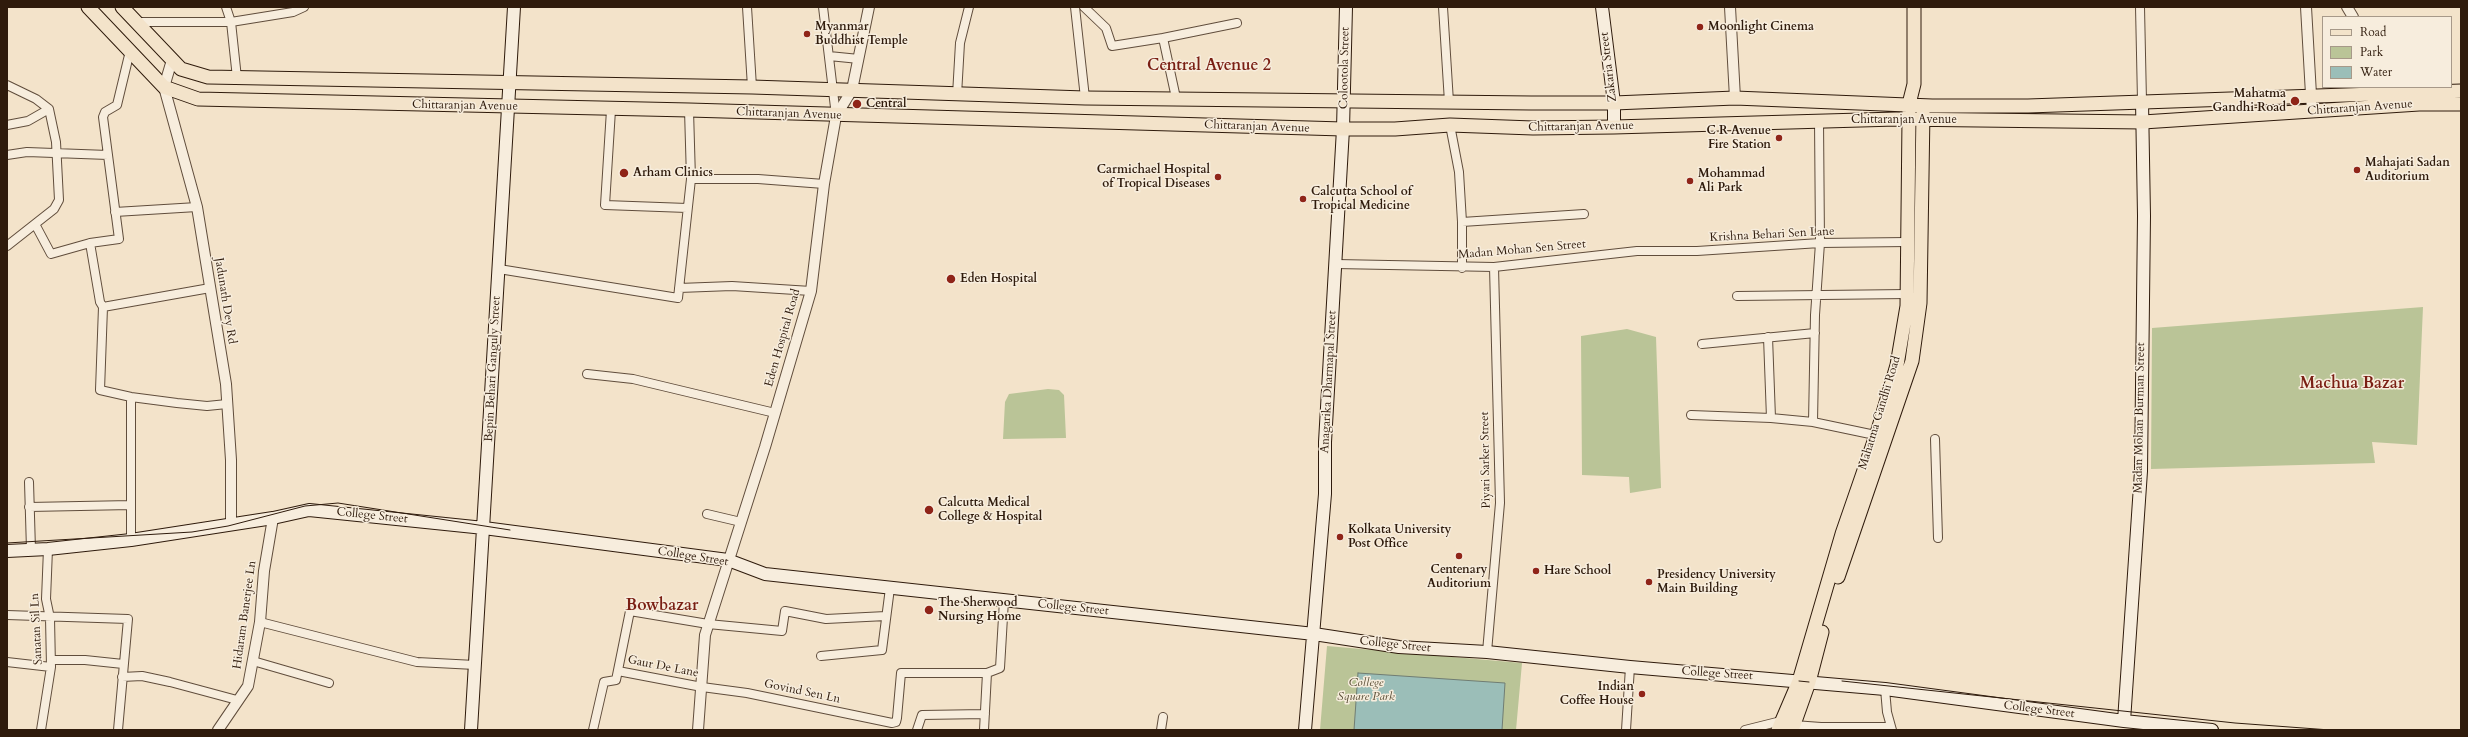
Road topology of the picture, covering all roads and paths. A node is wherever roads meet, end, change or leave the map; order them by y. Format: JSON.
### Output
{"nodes":[{"id":1,"x":88,"y":7,"type":"edge"},
{"id":2,"x":122,"y":7,"type":"edge"},
{"id":3,"x":226,"y":7,"type":"edge"},
{"id":4,"x":304,"y":7,"type":"edge"},
{"id":5,"x":514,"y":7,"type":"edge"},
{"id":6,"x":747,"y":7,"type":"edge"},
{"id":7,"x":823,"y":7,"type":"edge"},
{"id":8,"x":869,"y":7,"type":"edge"},
{"id":9,"x":969,"y":7,"type":"edge"},
{"id":10,"x":1075,"y":7,"type":"edge"},
{"id":11,"x":1084,"y":7,"type":"edge"},
{"id":12,"x":1346,"y":7,"type":"edge"},
{"id":13,"x":1443,"y":7,"type":"edge"},
{"id":14,"x":1602,"y":7,"type":"edge"},
{"id":15,"x":1730,"y":7,"type":"edge"},
{"id":16,"x":1914,"y":7,"type":"edge"},
{"id":17,"x":2140,"y":7,"type":"edge"},
{"id":18,"x":2306,"y":7,"type":"edge"},
{"id":19,"x":2347,"y":7,"type":"edge"},
{"id":20,"x":2352,"y":16,"type":"edge"},
{"id":21,"x":135,"y":22,"type":"junction"},
{"id":22,"x":231,"y":22,"type":"junction"},
{"id":23,"x":1237,"y":23,"type":"dead end"},
{"id":24,"x":1163,"y":38,"type":"junction"},
{"id":25,"x":130,"y":51,"type":"junction"},
{"id":26,"x":829,"y":56,"type":"junction"},
{"id":27,"x":859,"y":59,"type":"junction"},
{"id":28,"x":172,"y":60,"type":"junction"},
{"id":29,"x":237,"y":78,"type":"junction"},
{"id":30,"x":509,"y":81,"type":"junction"},
{"id":31,"x":1914,"y":84,"type":"junction"},
{"id":32,"x":7,"y":85,"type":"edge"},
{"id":33,"x":164,"y":87,"type":"junction"},
{"id":34,"x":752,"y":87,"type":"junction"},
{"id":35,"x":833,"y":88,"type":"junction"},
{"id":36,"x":852,"y":90,"type":"junction"},
{"id":37,"x":2388,"y":90,"type":"edge"},
{"id":38,"x":2461,"y":91,"type":"edge"},
{"id":39,"x":956,"y":95,"type":"junction"},
{"id":40,"x":2312,"y":96,"type":"junction"},
{"id":41,"x":1085,"y":98,"type":"junction"},
{"id":42,"x":1176,"y":98,"type":"junction"},
{"id":43,"x":1735,"y":98,"type":"junction"},
{"id":44,"x":1344,"y":101,"type":"junction"},
{"id":45,"x":2142,"y":101,"type":"junction"},
{"id":46,"x":1448,"y":102,"type":"junction"},
{"id":47,"x":1614,"y":102,"type":"junction"},
{"id":48,"x":1910,"y":104,"type":"junction"},
{"id":49,"x":2461,"y":104,"type":"edge"},
{"id":50,"x":1933,"y":106,"type":"junction"},
{"id":51,"x":2383,"y":106,"type":"junction"},
{"id":52,"x":508,"y":107,"type":"junction"},
{"id":53,"x":49,"y":109,"type":"junction"},
{"id":54,"x":611,"y":110,"type":"junction"},
{"id":55,"x":689,"y":110,"type":"junction"},
{"id":56,"x":2312,"y":112,"type":"junction"},
{"id":57,"x":836,"y":116,"type":"junction"},
{"id":58,"x":1909,"y":119,"type":"junction"},
{"id":59,"x":1924,"y":119,"type":"junction"},
{"id":60,"x":1819,"y":120,"type":"junction"},
{"id":61,"x":2143,"y":122,"type":"junction"},
{"id":62,"x":1450,"y":124,"type":"junction"},
{"id":63,"x":7,"y":125,"type":"edge"},
{"id":64,"x":1614,"y":127,"type":"junction"},
{"id":65,"x":1343,"y":129,"type":"junction"},
{"id":66,"x":55,"y":153,"type":"junction"},
{"id":67,"x":7,"y":155,"type":"edge"},
{"id":68,"x":108,"y":155,"type":"junction"},
{"id":69,"x":691,"y":179,"type":"junction"},
{"id":70,"x":824,"y":184,"type":"junction"},
{"id":71,"x":197,"y":207,"type":"junction"},
{"id":72,"x":687,"y":208,"type":"junction"},
{"id":73,"x":115,"y":212,"type":"junction"},
{"id":74,"x":1584,"y":214,"type":"dead end"},
{"id":75,"x":1462,"y":222,"type":"junction"},
{"id":76,"x":35,"y":224,"type":"junction"},
{"id":77,"x":1907,"y":242,"type":"junction"},
{"id":78,"x":90,"y":243,"type":"junction"},
{"id":79,"x":1820,"y":243,"type":"junction"},
{"id":80,"x":7,"y":246,"type":"edge"},
{"id":81,"x":1637,"y":251,"type":"joint"},
{"id":82,"x":1336,"y":264,"type":"junction"},
{"id":83,"x":1494,"y":267,"type":"junction"},
{"id":84,"x":1462,"y":268,"type":"junction"},
{"id":85,"x":499,"y":269,"type":"junction"},
{"id":86,"x":210,"y":288,"type":"junction"},
{"id":87,"x":679,"y":288,"type":"junction"},
{"id":88,"x":811,"y":291,"type":"junction"},
{"id":89,"x":1817,"y":294,"type":"junction"},
{"id":90,"x":1907,"y":294,"type":"junction"},
{"id":91,"x":1737,"y":296,"type":"dead end"},
{"id":92,"x":103,"y":307,"type":"junction"},
{"id":93,"x":1815,"y":333,"type":"junction"},
{"id":94,"x":1768,"y":337,"type":"junction"},
{"id":95,"x":1702,"y":344,"type":"dead end"},
{"id":96,"x":587,"y":374,"type":"dead end"},
{"id":97,"x":131,"y":397,"type":"junction"},
{"id":98,"x":227,"y":404,"type":"junction"},
{"id":99,"x":775,"y":413,"type":"junction"},
{"id":100,"x":1691,"y":415,"type":"dead end"},
{"id":101,"x":1770,"y":418,"type":"junction"},
{"id":102,"x":1813,"y":422,"type":"junction"},
{"id":103,"x":1875,"y":435,"type":"junction"},
{"id":104,"x":1935,"y":439,"type":"dead end"},
{"id":105,"x":29,"y":482,"type":"dead end"},
{"id":106,"x":131,"y":505,"type":"junction"},
{"id":107,"x":30,"y":507,"type":"junction"},
{"id":108,"x":707,"y":514,"type":"dead end"},
{"id":109,"x":273,"y":518,"type":"junction"},
{"id":110,"x":741,"y":522,"type":"junction"},
{"id":111,"x":231,"y":523,"type":"junction"},
{"id":112,"x":484,"y":528,"type":"junction"},
{"id":113,"x":1938,"y":538,"type":"dead end"},
{"id":114,"x":131,"y":540,"type":"junction"},
{"id":115,"x":48,"y":549,"type":"junction"},
{"id":116,"x":31,"y":550,"type":"junction"},
{"id":117,"x":7,"y":551,"type":"edge"},
{"id":118,"x":728,"y":560,"type":"junction"},
{"id":119,"x":890,"y":588,"type":"junction"},
{"id":120,"x":1004,"y":600,"type":"junction"},
{"id":121,"x":7,"y":615,"type":"edge"},
{"id":122,"x":886,"y":616,"type":"junction"},
{"id":123,"x":50,"y":618,"type":"junction"},
{"id":124,"x":260,"y":622,"type":"junction"},
{"id":125,"x":708,"y":624,"type":"junction"},
{"id":126,"x":1314,"y":634,"type":"junction"},
{"id":127,"x":1487,"y":652,"type":"junction"},
{"id":128,"x":821,"y":656,"type":"dead end"},
{"id":129,"x":253,"y":661,"type":"junction"},
{"id":130,"x":7,"y":662,"type":"edge"},
{"id":131,"x":51,"y":664,"type":"junction"},
{"id":132,"x":123,"y":664,"type":"junction"},
{"id":133,"x":475,"y":665,"type":"junction"},
{"id":134,"x":1630,"y":667,"type":"junction"},
{"id":135,"x":618,"y":671,"type":"junction"},
{"id":136,"x":987,"y":674,"type":"junction"},
{"id":137,"x":122,"y":677,"type":"junction"},
{"id":138,"x":1804,"y":681,"type":"junction"},
{"id":139,"x":329,"y":683,"type":"dead end"},
{"id":140,"x":702,"y":688,"type":"junction"},
{"id":141,"x":1885,"y":689,"type":"junction"},
{"id":142,"x":237,"y":700,"type":"junction"},
{"id":143,"x":985,"y":714,"type":"junction"},
{"id":144,"x":1163,"y":717,"type":"dead end"},
{"id":145,"x":2124,"y":717,"type":"junction"},
{"id":146,"x":1786,"y":727,"type":"edge"},
{"id":147,"x":2143,"y":727,"type":"edge"},
{"id":148,"x":1821,"y":728,"type":"edge"},
{"id":149,"x":1891,"y":728,"type":"edge"},
{"id":150,"x":41,"y":730,"type":"edge"},
{"id":151,"x":118,"y":730,"type":"edge"},
{"id":152,"x":218,"y":730,"type":"edge"},
{"id":153,"x":471,"y":730,"type":"edge"},
{"id":154,"x":594,"y":730,"type":"edge"},
{"id":155,"x":698,"y":730,"type":"edge"},
{"id":156,"x":917,"y":730,"type":"edge"},
{"id":157,"x":984,"y":730,"type":"edge"},
{"id":158,"x":1161,"y":730,"type":"edge"},
{"id":159,"x":1305,"y":730,"type":"edge"},
{"id":160,"x":1626,"y":730,"type":"edge"},
{"id":161,"x":1745,"y":730,"type":"edge"},
{"id":162,"x":2212,"y":730,"type":"edge"}],
"edges":[{"from":1,"to":25,"type":"main road","name":"Chittaranjan Avenue"},
{"from":2,"to":21,"type":"main road"},
{"from":3,"to":22,"type":"street"},
{"from":4,"to":22,"type":"street"},
{"from":5,"to":30,"type":"main road","name":"Bepin Behari Ganguly Street"},
{"from":6,"to":34,"type":"street"},
{"from":7,"to":26,"type":"street"},
{"from":8,"to":27,"type":"street"},
{"from":9,"to":39,"type":"street"},
{"from":10,"to":41,"type":"street"},
{"from":11,"to":24,"type":"street"},
{"from":12,"to":44,"type":"main road","name":"Colootola Street"},
{"from":13,"to":46,"type":"street"},
{"from":14,"to":47,"type":"main road","name":"Zakaria Street"},
{"from":15,"to":43,"type":"street"},
{"from":16,"to":31,"type":"main road","name":"Mahatma Gandhi Road"},
{"from":17,"to":45,"type":"street"},
{"from":18,"to":40,"type":"street"},
{"from":19,"to":20,"type":"street"},
{"from":21,"to":22,"type":"street"},
{"from":21,"to":28,"type":"main road"},
{"from":22,"to":29,"type":"street"},
{"from":23,"to":24,"type":"street"},
{"from":24,"to":42,"type":"street"},
{"from":25,"to":33,"type":"main road","name":"Chittaranjan Avenue"},
{"from":25,"to":68,"type":"street"},
{"from":26,"to":27,"type":"street"},
{"from":26,"to":35,"type":"street"},
{"from":27,"to":36,"type":"street"},
{"from":28,"to":29,"type":"main road"},
{"from":28,"to":33,"type":"street"},
{"from":29,"to":30,"type":"main road"},
{"from":30,"to":34,"type":"main road"},
{"from":30,"to":52,"type":"main road","name":"Bepin Behari Ganguly Street"},
{"from":31,"to":48,"type":"main road","name":"Mahatma Gandhi Road"},
{"from":31,"to":50,"type":"main road","name":"Mahatma Gandhi Road"},
{"from":32,"to":53,"type":"street"},
{"from":33,"to":52,"type":"main road","name":"Chittaranjan Avenue"},
{"from":33,"to":71,"type":"street","name":"Jadunath Dey Rd"},
{"from":34,"to":35,"type":"main road"},
{"from":35,"to":36,"type":"main road"},
{"from":35,"to":57,"type":"street"},
{"from":36,"to":39,"type":"main road"},
{"from":36,"to":57,"type":"street"},
{"from":37,"to":38,"type":"main road"},
{"from":37,"to":40,"type":"main road"},
{"from":37,"to":51,"type":"street"},
{"from":39,"to":41,"type":"main road"},
{"from":40,"to":45,"type":"main road"},
{"from":40,"to":56,"type":"street"},
{"from":41,"to":42,"type":"main road"},
{"from":42,"to":44,"type":"main road"},
{"from":43,"to":47,"type":"main road"},
{"from":43,"to":48,"type":"main road"},
{"from":44,"to":46,"type":"main road"},
{"from":44,"to":65,"type":"main road","name":"Colootola Street"},
{"from":45,"to":50,"type":"main road"},
{"from":45,"to":61,"type":"main road","name":"Madan Mohan Burman Street"},
{"from":46,"to":47,"type":"main road"},
{"from":47,"to":64,"type":"main road","name":"Zakaria Street"},
{"from":48,"to":50,"type":"main road"},
{"from":48,"to":58,"type":"main road","name":"Mahatma Gandhi Road"},
{"from":49,"to":51,"type":"main road","name":"Chittaranjan Avenue"},
{"from":50,"to":59,"type":"main road","name":"Mahatma Gandhi Road"},
{"from":51,"to":56,"type":"main road","name":"Chittaranjan Avenue"},
{"from":52,"to":54,"type":"main road","name":"Chittaranjan Avenue"},
{"from":52,"to":85,"type":"main road","name":"Bepin Behari Ganguly Street"},
{"from":53,"to":63,"type":"street"},
{"from":53,"to":66,"type":"street"},
{"from":54,"to":55,"type":"main road","name":"Chittaranjan Avenue"},
{"from":54,"to":72,"type":"street"},
{"from":55,"to":57,"type":"main road","name":"Chittaranjan Avenue"},
{"from":55,"to":69,"type":"street"},
{"from":56,"to":61,"type":"main road","name":"Chittaranjan Avenue"},
{"from":57,"to":65,"type":"main road","name":"Chittaranjan Avenue"},
{"from":57,"to":70,"type":"street","name":"Eden Hospital Road"},
{"from":58,"to":59,"type":"main road","name":"Chittaranjan Avenue"},
{"from":58,"to":60,"type":"main road","name":"Chittaranjan Avenue"},
{"from":58,"to":77,"type":"main road","name":"Mahatma Gandhi Road"},
{"from":59,"to":61,"type":"main road","name":"Chittaranjan Avenue"},
{"from":59,"to":138,"type":"main road","name":"Mahatma Gandhi Road"},
{"from":60,"to":64,"type":"main road","name":"Chittaranjan Avenue"},
{"from":60,"to":79,"type":"street"},
{"from":61,"to":145,"type":"main road","name":"Madan Mohan Burman Street"},
{"from":62,"to":64,"type":"main road","name":"Chittaranjan Avenue"},
{"from":62,"to":65,"type":"main road","name":"Chittaranjan Avenue"},
{"from":62,"to":75,"type":"street"},
{"from":65,"to":82,"type":"main road","name":"Anagarika Dharmapal Street"},
{"from":66,"to":67,"type":"street"},
{"from":66,"to":68,"type":"street"},
{"from":66,"to":76,"type":"street"},
{"from":68,"to":73,"type":"street"},
{"from":69,"to":70,"type":"street"},
{"from":69,"to":72,"type":"street"},
{"from":70,"to":88,"type":"street","name":"Eden Hospital Road"},
{"from":71,"to":73,"type":"street"},
{"from":71,"to":86,"type":"street","name":"Jadunath Dey Rd"},
{"from":72,"to":87,"type":"street"},
{"from":73,"to":78,"type":"street"},
{"from":74,"to":75,"type":"street"},
{"from":75,"to":84,"type":"street"},
{"from":76,"to":78,"type":"street"},
{"from":76,"to":80,"type":"street"},
{"from":77,"to":79,"type":"street","name":"Krishna Behari Sen Lane"},
{"from":77,"to":90,"type":"main road","name":"Mahatma Gandhi Road"},
{"from":78,"to":92,"type":"street"},
{"from":79,"to":81,"type":"street","name":"Krishna Behari Sen Lane"},
{"from":79,"to":89,"type":"street"},
{"from":81,"to":83,"type":"street","name":"Madan Mohan Sen Street"},
{"from":82,"to":84,"type":"street","name":"Madan Mohan Sen Street"},
{"from":82,"to":126,"type":"main road","name":"Anagarika Dharmapal Street"},
{"from":83,"to":84,"type":"street","name":"Madan Mohan Sen Street"},
{"from":83,"to":127,"type":"street","name":"Piyari Sarker Street"},
{"from":85,"to":87,"type":"street"},
{"from":85,"to":112,"type":"main road","name":"Bepin Behari Ganguly Street"},
{"from":86,"to":92,"type":"street"},
{"from":86,"to":98,"type":"street","name":"Jadunath Dey Rd"},
{"from":87,"to":88,"type":"street"},
{"from":88,"to":99,"type":"street","name":"Eden Hospital Road"},
{"from":89,"to":90,"type":"street"},
{"from":89,"to":91,"type":"street"},
{"from":89,"to":93,"type":"street"},
{"from":90,"to":103,"type":"main road","name":"Mahatma Gandhi Road"},
{"from":92,"to":97,"type":"street"},
{"from":93,"to":94,"type":"street"},
{"from":93,"to":102,"type":"street"},
{"from":94,"to":95,"type":"street"},
{"from":94,"to":101,"type":"street"},
{"from":96,"to":99,"type":"street"},
{"from":97,"to":98,"type":"street"},
{"from":97,"to":106,"type":"street"},
{"from":98,"to":111,"type":"street","name":"Jadunath Dey Rd"},
{"from":99,"to":110,"type":"street","name":"Eden Hospital Road"},
{"from":100,"to":101,"type":"street"},
{"from":101,"to":102,"type":"street"},
{"from":102,"to":103,"type":"street"},
{"from":103,"to":138,"type":"main road","name":"Mahatma Gandhi Road"},
{"from":104,"to":113,"type":"street"},
{"from":105,"to":107,"type":"street"},
{"from":106,"to":107,"type":"street"},
{"from":106,"to":114,"type":"street"},
{"from":107,"to":116,"type":"street"},
{"from":108,"to":110,"type":"street"},
{"from":109,"to":111,"type":"main road","name":"College Street"},
{"from":109,"to":112,"type":"main road","name":"College Street"},
{"from":109,"to":124,"type":"street","name":"Hidaram Banerjee Ln"},
{"from":110,"to":118,"type":"street","name":"Eden Hospital Road"},
{"from":111,"to":114,"type":"main road","name":"College Street"},
{"from":112,"to":118,"type":"main road","name":"College Street"},
{"from":112,"to":133,"type":"main road","name":"Bepin Behari Ganguly Street"},
{"from":114,"to":115,"type":"main road","name":"College Street"},
{"from":115,"to":116,"type":"main road","name":"College Street"},
{"from":115,"to":123,"type":"street","name":"Sanatan Sil Ln"},
{"from":116,"to":117,"type":"main road","name":"College Street"},
{"from":118,"to":119,"type":"main road","name":"College Street"},
{"from":118,"to":125,"type":"street","name":"Eden Hospital Road"},
{"from":119,"to":120,"type":"main road","name":"College Street"},
{"from":119,"to":122,"type":"street"},
{"from":120,"to":126,"type":"main road","name":"College Street"},
{"from":120,"to":136,"type":"street"},
{"from":121,"to":123,"type":"street"},
{"from":122,"to":125,"type":"street"},
{"from":122,"to":128,"type":"street"},
{"from":123,"to":131,"type":"street","name":"Sanatan Sil Ln"},
{"from":123,"to":132,"type":"street"},
{"from":124,"to":129,"type":"street","name":"Hidaram Banerjee Ln"},
{"from":124,"to":133,"type":"street"},
{"from":125,"to":135,"type":"street"},
{"from":125,"to":140,"type":"street","name":"Eden Hospital Road"},
{"from":126,"to":127,"type":"main road","name":"College Street"},
{"from":126,"to":159,"type":"main road","name":"Anagarika Dharmapal Street"},
{"from":127,"to":134,"type":"main road","name":"College Street"},
{"from":129,"to":139,"type":"street"},
{"from":129,"to":142,"type":"street","name":"Hidaram Banerjee Ln"},
{"from":130,"to":131,"type":"street"},
{"from":131,"to":132,"type":"street"},
{"from":131,"to":150,"type":"street","name":"Sanatan Sil Ln"},
{"from":132,"to":137,"type":"street"},
{"from":133,"to":153,"type":"main road","name":"Bepin Behari Ganguly Street"},
{"from":134,"to":138,"type":"main road","name":"College Street"},
{"from":134,"to":160,"type":"street"},
{"from":135,"to":140,"type":"street","name":"Gaur De Lane"},
{"from":135,"to":154,"type":"street"},
{"from":136,"to":140,"type":"street","name":"Govind Sen Ln"},
{"from":136,"to":143,"type":"street"},
{"from":137,"to":142,"type":"street"},
{"from":137,"to":151,"type":"street"},
{"from":138,"to":141,"type":"main road","name":"College Street"},
{"from":138,"to":146,"type":"main road","name":"Mahatma Gandhi Road"},
{"from":140,"to":155,"type":"street","name":"Eden Hospital Road"},
{"from":141,"to":145,"type":"main road","name":"College Street"},
{"from":141,"to":149,"type":"street"},
{"from":142,"to":152,"type":"street","name":"Hidaram Banerjee Ln"},
{"from":143,"to":156,"type":"street"},
{"from":143,"to":157,"type":"street"},
{"from":144,"to":158,"type":"street"},
{"from":145,"to":147,"type":"main road","name":"College Street"},
{"from":146,"to":148,"type":"street"},
{"from":146,"to":161,"type":"street"},
{"from":147,"to":162,"type":"main road","name":"College Street"},
{"from":148,"to":149,"type":"street"}]}
